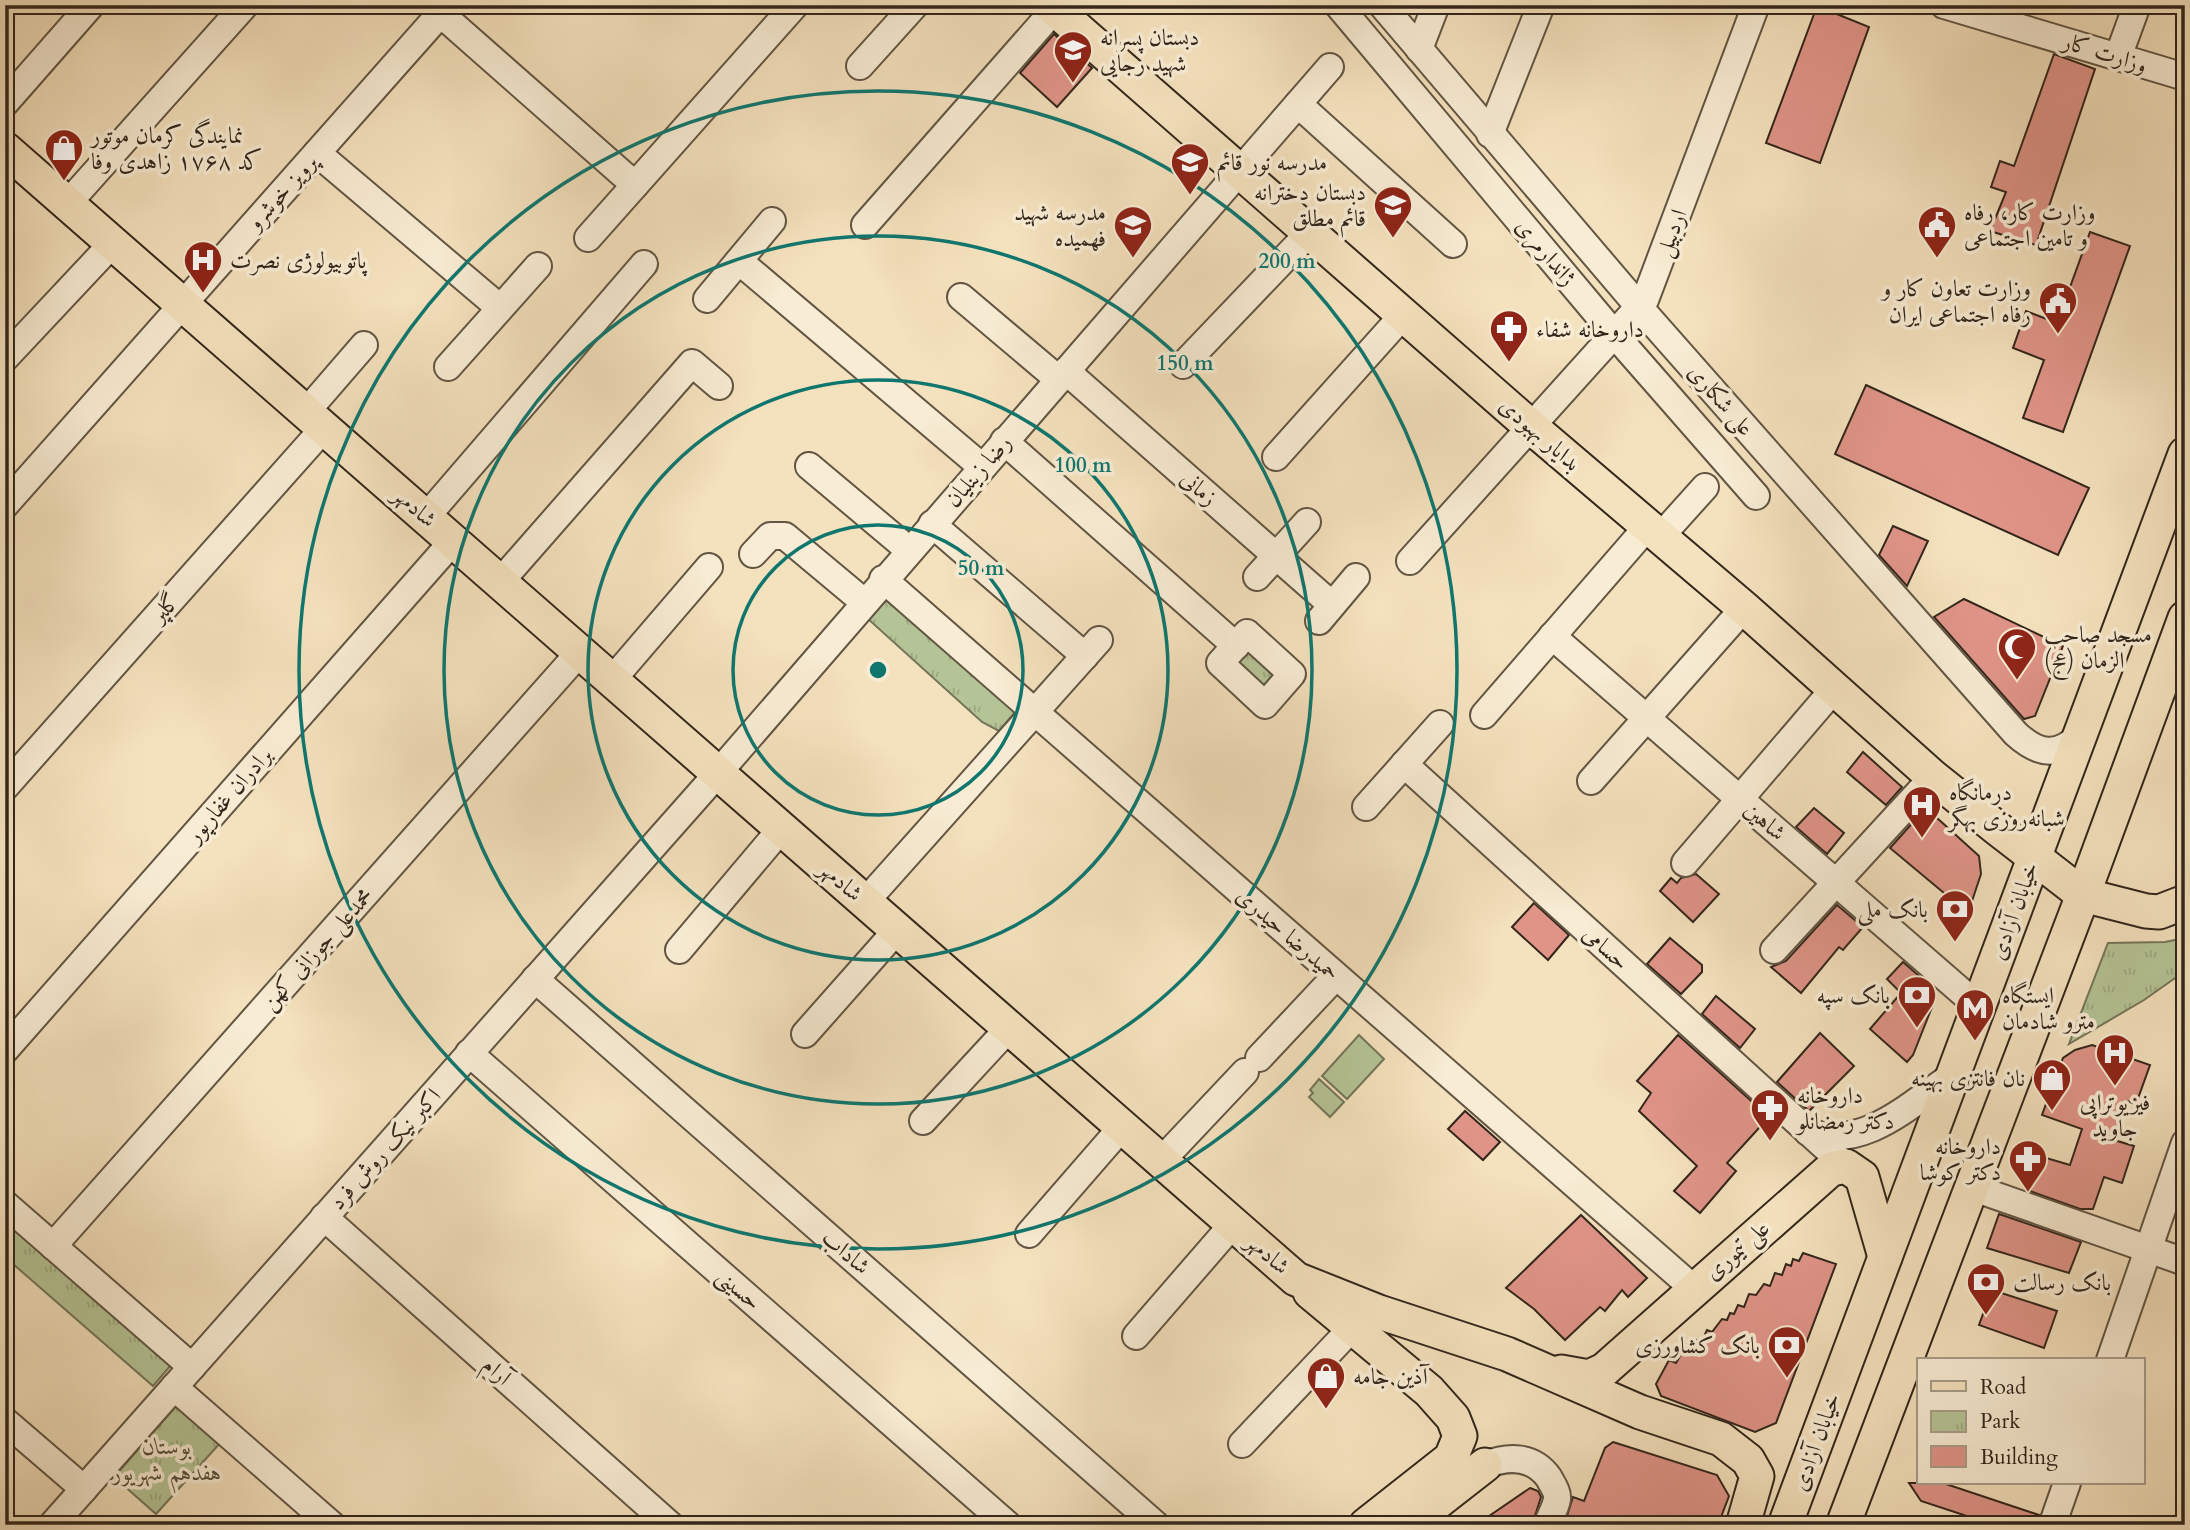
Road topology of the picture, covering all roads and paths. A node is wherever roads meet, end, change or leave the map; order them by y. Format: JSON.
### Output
{"nodes":[{"id":1,"x":91,"y":5,"type":"edge"},
{"id":2,"x":245,"y":5,"type":"edge"},
{"id":3,"x":794,"y":5,"type":"edge"},
{"id":4,"x":915,"y":5,"type":"edge"},
{"id":5,"x":1338,"y":5,"type":"edge"},
{"id":6,"x":1382,"y":5,"type":"edge"},
{"id":7,"x":1436,"y":5,"type":"edge"},
{"id":8,"x":1541,"y":5,"type":"edge"},
{"id":9,"x":1756,"y":5,"type":"edge"},
{"id":10,"x":2137,"y":5,"type":"edge"},
{"id":11,"x":1053,"y":7,"type":"edge"},
{"id":12,"x":1953,"y":7,"type":"edge"},
{"id":13,"x":444,"y":10,"type":"edge"},
{"id":14,"x":1419,"y":49,"type":"junction"},
{"id":15,"x":2118,"y":57,"type":"junction"},
{"id":16,"x":860,"y":66,"type":"dead end"},
{"id":17,"x":1330,"y":67,"type":"dead end"},
{"id":18,"x":2185,"y":77,"type":"edge"},
{"id":19,"x":5,"y":103,"type":"edge"},
{"id":20,"x":1298,"y":104,"type":"junction"},
{"id":21,"x":1490,"y":134,"type":"junction"},
{"id":22,"x":317,"y":153,"type":"junction"},
{"id":23,"x":9,"y":161,"type":"edge"},
{"id":24,"x":1239,"y":172,"type":"junction"},
{"id":25,"x":635,"y":185,"type":"junction"},
{"id":26,"x":68,"y":204,"type":"junction"},
{"id":27,"x":772,"y":221,"type":"dead end"},
{"id":28,"x":865,"y":225,"type":"dead end"},
{"id":29,"x":1310,"y":232,"type":"junction"},
{"id":30,"x":588,"y":238,"type":"dead end"},
{"id":31,"x":113,"y":243,"type":"junction"},
{"id":32,"x":1453,"y":244,"type":"dead end"},
{"id":33,"x":739,"y":261,"type":"junction"},
{"id":34,"x":644,"y":264,"type":"dead end"},
{"id":35,"x":538,"y":266,"type":"dead end"},
{"id":36,"x":961,"y":297,"type":"dead end"},
{"id":37,"x":707,"y":299,"type":"dead end"},
{"id":38,"x":183,"y":305,"type":"junction"},
{"id":39,"x":500,"y":308,"type":"junction"},
{"id":40,"x":1640,"y":308,"type":"junction"},
{"id":41,"x":1405,"y":313,"type":"junction"},
{"id":42,"x":1615,"y":335,"type":"junction"},
{"id":43,"x":364,"y":345,"type":"dead end"},
{"id":44,"x":5,"y":358,"type":"edge"},
{"id":45,"x":1183,"y":365,"type":"dead end"},
{"id":46,"x":448,"y":367,"type":"dead end"},
{"id":47,"x":1062,"y":375,"type":"junction"},
{"id":48,"x":719,"y":386,"type":"dead end"},
{"id":49,"x":315,"y":421,"type":"junction"},
{"id":50,"x":1530,"y":426,"type":"junction"},
{"id":51,"x":1004,"y":441,"type":"junction"},
{"id":52,"x":2185,"y":454,"type":"edge"},
{"id":53,"x":1276,"y":457,"type":"dead end"},
{"id":54,"x":809,"y":466,"type":"dead end"},
{"id":55,"x":982,"y":467,"type":"junction"},
{"id":56,"x":1704,"y":487,"type":"dead end"},
{"id":57,"x":1756,"y":496,"type":"dead end"},
{"id":58,"x":5,"y":505,"type":"edge"},
{"id":59,"x":426,"y":517,"type":"junction"},
{"id":60,"x":1307,"y":522,"type":"dead end"},
{"id":61,"x":932,"y":524,"type":"junction"},
{"id":62,"x":1654,"y":532,"type":"junction"},
{"id":63,"x":453,"y":541,"type":"junction"},
{"id":64,"x":909,"y":550,"type":"junction"},
{"id":65,"x":753,"y":554,"type":"dead end"},
{"id":66,"x":1276,"y":556,"type":"junction"},
{"id":67,"x":1410,"y":561,"type":"dead end"},
{"id":68,"x":709,"y":567,"type":"dead end"},
{"id":69,"x":1257,"y":577,"type":"dead end"},
{"id":70,"x":1356,"y":578,"type":"dead end"},
{"id":71,"x":883,"y":579,"type":"junction"},
{"id":72,"x":499,"y":582,"type":"junction"},
{"id":73,"x":864,"y":602,"type":"junction"},
{"id":74,"x":1744,"y":608,"type":"junction"},
{"id":75,"x":2185,"y":618,"type":"edge"},
{"id":76,"x":1552,"y":636,"type":"junction"},
{"id":77,"x":1236,"y":646,"type":"dead end"},
{"id":78,"x":580,"y":652,"type":"junction"},
{"id":79,"x":612,"y":680,"type":"junction"},
{"id":80,"x":1834,"y":689,"type":"junction"},
{"id":81,"x":1035,"y":712,"type":"junction"},
{"id":82,"x":1484,"y":715,"type":"dead end"},
{"id":83,"x":1646,"y":718,"type":"junction"},
{"id":84,"x":1440,"y":724,"type":"dead end"},
{"id":85,"x":2080,"y":736,"type":"junction"},
{"id":86,"x":1404,"y":764,"type":"junction"},
{"id":87,"x":718,"y":773,"type":"junction"},
{"id":88,"x":1933,"y":777,"type":"junction"},
{"id":89,"x":1591,"y":781,"type":"dead end"},
{"id":90,"x":5,"y":787,"type":"edge"},
{"id":91,"x":1740,"y":799,"type":"junction"},
{"id":92,"x":1366,"y":807,"type":"dead end"},
{"id":93,"x":781,"y":829,"type":"junction"},
{"id":94,"x":2034,"y":857,"type":"junction"},
{"id":95,"x":1685,"y":863,"type":"dead end"},
{"id":96,"x":1836,"y":883,"type":"junction"},
{"id":97,"x":2083,"y":894,"type":"junction"},
{"id":98,"x":865,"y":902,"type":"junction"},
{"id":99,"x":2017,"y":904,"type":"junction"},
{"id":100,"x":2176,"y":910,"type":"edge"},
{"id":101,"x":897,"y":930,"type":"junction"},
{"id":102,"x":678,"y":950,"type":"dead end"},
{"id":103,"x":1774,"y":950,"type":"dead end"},
{"id":104,"x":1336,"y":976,"type":"junction"},
{"id":105,"x":535,"y":979,"type":"junction"},
{"id":106,"x":1978,"y":1006,"type":"junction"},
{"id":107,"x":1009,"y":1028,"type":"junction"},
{"id":108,"x":805,"y":1034,"type":"dead end"},
{"id":109,"x":5,"y":1050,"type":"edge"},
{"id":110,"x":469,"y":1054,"type":"junction"},
{"id":111,"x":1952,"y":1076,"type":"junction"},
{"id":112,"x":923,"y":1121,"type":"dead end"},
{"id":113,"x":1122,"y":1127,"type":"junction"},
{"id":114,"x":1808,"y":1132,"type":"junction"},
{"id":115,"x":2185,"y":1143,"type":"edge"},
{"id":116,"x":1161,"y":1161,"type":"junction"},
{"id":117,"x":1846,"y":1166,"type":"junction"},
{"id":118,"x":1971,"y":1187,"type":"junction"},
{"id":119,"x":5,"y":1204,"type":"edge"},
{"id":120,"x":324,"y":1217,"type":"junction"},
{"id":121,"x":1233,"y":1224,"type":"junction"},
{"id":122,"x":1028,"y":1234,"type":"dead end"},
{"id":123,"x":53,"y":1246,"type":"junction"},
{"id":124,"x":2148,"y":1249,"type":"junction"},
{"id":125,"x":1885,"y":1256,"type":"junction"},
{"id":126,"x":2185,"y":1262,"type":"edge"},
{"id":127,"x":1296,"y":1279,"type":"junction"},
{"id":128,"x":1693,"y":1288,"type":"junction"},
{"id":129,"x":1351,"y":1329,"type":"junction"},
{"id":130,"x":1136,"y":1336,"type":"dead end"},
{"id":131,"x":2111,"y":1358,"type":"edge"},
{"id":132,"x":192,"y":1367,"type":"junction"},
{"id":133,"x":1544,"y":1369,"type":"junction"},
{"id":134,"x":174,"y":1387,"type":"junction"},
{"id":135,"x":1893,"y":1392,"type":"junction"},
{"id":136,"x":6,"y":1424,"type":"edge"},
{"id":137,"x":1242,"y":1444,"type":"dead end"},
{"id":138,"x":1485,"y":1465,"type":"joint"},
{"id":139,"x":1800,"y":1484,"type":"junction"},
{"id":140,"x":2067,"y":1484,"type":"edge"},
{"id":141,"x":84,"y":1489,"type":"junction"},
{"id":142,"x":2054,"y":1520,"type":"dead end"},
{"id":143,"x":52,"y":1525,"type":"edge"},
{"id":144,"x":332,"y":1525,"type":"edge"},
{"id":145,"x":670,"y":1525,"type":"edge"},
{"id":146,"x":1008,"y":1525,"type":"edge"},
{"id":147,"x":1156,"y":1525,"type":"edge"},
{"id":148,"x":1366,"y":1525,"type":"edge"},
{"id":149,"x":1408,"y":1525,"type":"edge"},
{"id":150,"x":1547,"y":1525,"type":"edge"},
{"id":151,"x":1743,"y":1525,"type":"edge"},
{"id":152,"x":1772,"y":1525,"type":"edge"},
{"id":153,"x":1785,"y":1525,"type":"edge"},
{"id":154,"x":1843,"y":1525,"type":"edge"},
{"id":155,"x":1866,"y":1525,"type":"edge"}],
"edges":[{"from":1,"to":19,"type":"street"},
{"from":2,"to":26,"type":"street"},
{"from":3,"to":25,"type":"street"},
{"from":4,"to":16,"type":"street"},
{"from":5,"to":42,"type":"street","name":"ژاندارمری"},
{"from":6,"to":14,"type":"street","name":"علی شکاری"},
{"from":7,"to":14,"type":"street"},
{"from":8,"to":21,"type":"street"},
{"from":9,"to":40,"type":"street","name":"اردبیل"},
{"from":10,"to":15,"type":"street"},
{"from":11,"to":24,"type":"main road","name":"بدایار بهبودی"},
{"from":11,"to":28,"type":"street"},
{"from":12,"to":15,"type":"street","name":"وزارت کار"},
{"from":13,"to":22,"type":"street","name":"پرویز خوشرو"},
{"from":13,"to":25,"type":"street"},
{"from":14,"to":21,"type":"street","name":"علی شکاری"},
{"from":15,"to":18,"type":"street","name":"وزارت کار"},
{"from":17,"to":20,"type":"street","name":"رضا زینلیان"},
{"from":20,"to":24,"type":"street","name":"رضا زینلیان"},
{"from":20,"to":32,"type":"street"},
{"from":21,"to":40,"type":"street","name":"علی شکاری"},
{"from":22,"to":38,"type":"street","name":"پرویز خوشرو"},
{"from":22,"to":39,"type":"street"},
{"from":23,"to":26,"type":"main road","name":"شادمهر"},
{"from":24,"to":29,"type":"main road","name":"بدایار بهبودی"},
{"from":24,"to":47,"type":"street","name":"رضا زینلیان"},
{"from":25,"to":30,"type":"street"},
{"from":26,"to":31,"type":"main road","name":"شادمهر"},
{"from":27,"to":33,"type":"street"},
{"from":29,"to":41,"type":"main road","name":"بدایار بهبودی"},
{"from":29,"to":45,"type":"street"},
{"from":31,"to":38,"type":"main road","name":"شادمهر"},
{"from":31,"to":44,"type":"street"},
{"from":33,"to":37,"type":"street"},
{"from":33,"to":55,"type":"street"},
{"from":34,"to":59,"type":"street"},
{"from":35,"to":39,"type":"street"},
{"from":36,"to":47,"type":"street"},
{"from":38,"to":49,"type":"main road","name":"شادمهر"},
{"from":38,"to":58,"type":"street","name":"پرویز خوشرو"},
{"from":39,"to":46,"type":"street"},
{"from":40,"to":42,"type":"street","name":"اردبیل"},
{"from":40,"to":85,"type":"street","name":"علی شکاری"},
{"from":41,"to":50,"type":"main road","name":"بدایار بهبودی"},
{"from":41,"to":53,"type":"street"},
{"from":42,"to":50,"type":"street","name":"اردبیل"},
{"from":42,"to":57,"type":"street","name":"ژاندارمری"},
{"from":43,"to":49,"type":"street","name":"گلپر"},
{"from":47,"to":51,"type":"street","name":"رضا زینلیان"},
{"from":47,"to":66,"type":"street","name":"زمانی"},
{"from":48,"to":72,"type":"street"},
{"from":49,"to":59,"type":"main road","name":"شادمهر"},
{"from":49,"to":90,"type":"street","name":"گلپر"},
{"from":50,"to":62,"type":"main road","name":"بدایار بهبودی"},
{"from":50,"to":67,"type":"street","name":"اردبیل"},
{"from":51,"to":55,"type":"street","name":"رضا زینلیان"},
{"from":51,"to":77,"type":"street"},
{"from":52,"to":85,"type":"main road","name":"خیابان آزادی"},
{"from":54,"to":64,"type":"street"},
{"from":55,"to":61,"type":"street","name":"رضا زینلیان"},
{"from":56,"to":62,"type":"street"},
{"from":59,"to":63,"type":"main road","name":"شادمهر"},
{"from":60,"to":66,"type":"street"},
{"from":61,"to":64,"type":"street","name":"رضا زینلیان"},
{"from":61,"to":81,"type":"street"},
{"from":62,"to":74,"type":"main road","name":"بدایار بهبودی"},
{"from":62,"to":76,"type":"street"},
{"from":63,"to":72,"type":"main road","name":"شادمهر"},
{"from":63,"to":109,"type":"street","name":"برادران غفارپور"},
{"from":64,"to":71,"type":"street","name":"رضا زینلیان"},
{"from":65,"to":73,"type":"street"},
{"from":66,"to":69,"type":"street"},
{"from":66,"to":70,"type":"street","name":"زمانی"},
{"from":68,"to":79,"type":"street"},
{"from":71,"to":73,"type":"street","name":"رضا زینلیان"},
{"from":71,"to":81,"type":"street","name":"حمیدرضا حیدری"},
{"from":72,"to":78,"type":"main road","name":"شادمهر"},
{"from":73,"to":87,"type":"street","name":"رضا زینلیان"},
{"from":74,"to":80,"type":"main road","name":"بدایار بهبودی"},
{"from":74,"to":83,"type":"street"},
{"from":75,"to":97,"type":"main road"},
{"from":76,"to":82,"type":"street"},
{"from":76,"to":83,"type":"street","name":"شاهین"},
{"from":78,"to":79,"type":"main road","name":"شادمهر"},
{"from":78,"to":123,"type":"street","name":"محمدعلی جوزانی کهن"},
{"from":79,"to":87,"type":"main road","name":"شادمهر"},
{"from":80,"to":88,"type":"main road","name":"بدایار بهبودی"},
{"from":80,"to":91,"type":"street"},
{"from":81,"to":98,"type":"street"},
{"from":81,"to":104,"type":"street","name":"حمیدرضا حیدری"},
{"from":83,"to":89,"type":"street"},
{"from":83,"to":91,"type":"street","name":"شاهین"},
{"from":84,"to":86,"type":"street"},
{"from":85,"to":94,"type":"main road","name":"خیابان آزادی"},
{"from":86,"to":92,"type":"street"},
{"from":86,"to":114,"type":"street","name":"حسامی"},
{"from":87,"to":93,"type":"main road","name":"شادمهر"},
{"from":87,"to":105,"type":"street","name":"اکبر نیک روش فرد"},
{"from":88,"to":94,"type":"main road","name":"بدایار بهبودی"},
{"from":88,"to":96,"type":"street"},
{"from":91,"to":95,"type":"street"},
{"from":91,"to":96,"type":"street","name":"شاهین"},
{"from":93,"to":98,"type":"main road","name":"شادمهر"},
{"from":93,"to":102,"type":"street"},
{"from":94,"to":97,"type":"main road","name":"بدایار بهبودی"},
{"from":94,"to":99,"type":"main road","name":"خیابان آزادی"},
{"from":96,"to":103,"type":"street"},
{"from":96,"to":106,"type":"street","name":"شاهین"},
{"from":97,"to":99,"type":"main road"},
{"from":97,"to":100,"type":"main road"},
{"from":97,"to":118,"type":"main road"},
{"from":98,"to":101,"type":"main road","name":"شادمهر"},
{"from":99,"to":106,"type":"main road","name":"خیابان آزادی"},
{"from":101,"to":107,"type":"main road","name":"شادمهر"},
{"from":101,"to":108,"type":"street"},
{"from":104,"to":116,"type":"street"},
{"from":104,"to":128,"type":"street","name":"حمیدرضا حیدری"},
{"from":105,"to":110,"type":"street","name":"اکبر نیک روش فرد"},
{"from":105,"to":147,"type":"street","name":"شاداب"},
{"from":106,"to":111,"type":"main road","name":"خیابان آزادی"},
{"from":107,"to":112,"type":"street"},
{"from":107,"to":113,"type":"main road","name":"شادمهر"},
{"from":110,"to":120,"type":"street","name":"اکبر نیک روش فرد"},
{"from":110,"to":146,"type":"street","name":"حسینی"},
{"from":111,"to":114,"type":"street"},
{"from":111,"to":125,"type":"main road","name":"خیابان آزادی"},
{"from":113,"to":116,"type":"main road","name":"شادمهر"},
{"from":113,"to":122,"type":"street"},
{"from":114,"to":117,"type":"street","name":"حسامی"},
{"from":115,"to":124,"type":"street"},
{"from":116,"to":121,"type":"main road","name":"شادمهر"},
{"from":117,"to":125,"type":"main road"},
{"from":117,"to":128,"type":"main road","name":"علی تیموری"},
{"from":118,"to":124,"type":"street"},
{"from":118,"to":135,"type":"main road"},
{"from":119,"to":123,"type":"street"},
{"from":120,"to":132,"type":"street","name":"اکبر نیک روش فرد"},
{"from":120,"to":145,"type":"street","name":"آرام"},
{"from":121,"to":127,"type":"main road","name":"شادمهر"},
{"from":121,"to":130,"type":"street"},
{"from":123,"to":132,"type":"street"},
{"from":124,"to":126,"type":"street"},
{"from":124,"to":131,"type":"street"},
{"from":125,"to":139,"type":"main road","name":"خیابان آزادی"},
{"from":127,"to":129,"type":"main road"},
{"from":127,"to":133,"type":"main road","name":"شادمهر"},
{"from":128,"to":133,"type":"main road","name":"علی تیموری"},
{"from":129,"to":137,"type":"street"},
{"from":129,"to":148,"type":"main road"},
{"from":132,"to":134,"type":"street","name":"اکبر نیک روش فرد"},
{"from":133,"to":151,"type":"main road","name":"شادمهر"},
{"from":134,"to":141,"type":"street","name":"اکبر نیک روش فرد"},
{"from":134,"to":144,"type":"street"},
{"from":135,"to":154,"type":"main road"},
{"from":135,"to":155,"type":"main road"},
{"from":136,"to":141,"type":"street"},
{"from":138,"to":149,"type":"main road"},
{"from":138,"to":150,"type":"street"},
{"from":139,"to":152,"type":"main road"},
{"from":139,"to":153,"type":"main road","name":"خیابان آزادی"},
{"from":140,"to":142,"type":"street"},
{"from":141,"to":143,"type":"street","name":"اکبر نیک روش فرد"}]}
